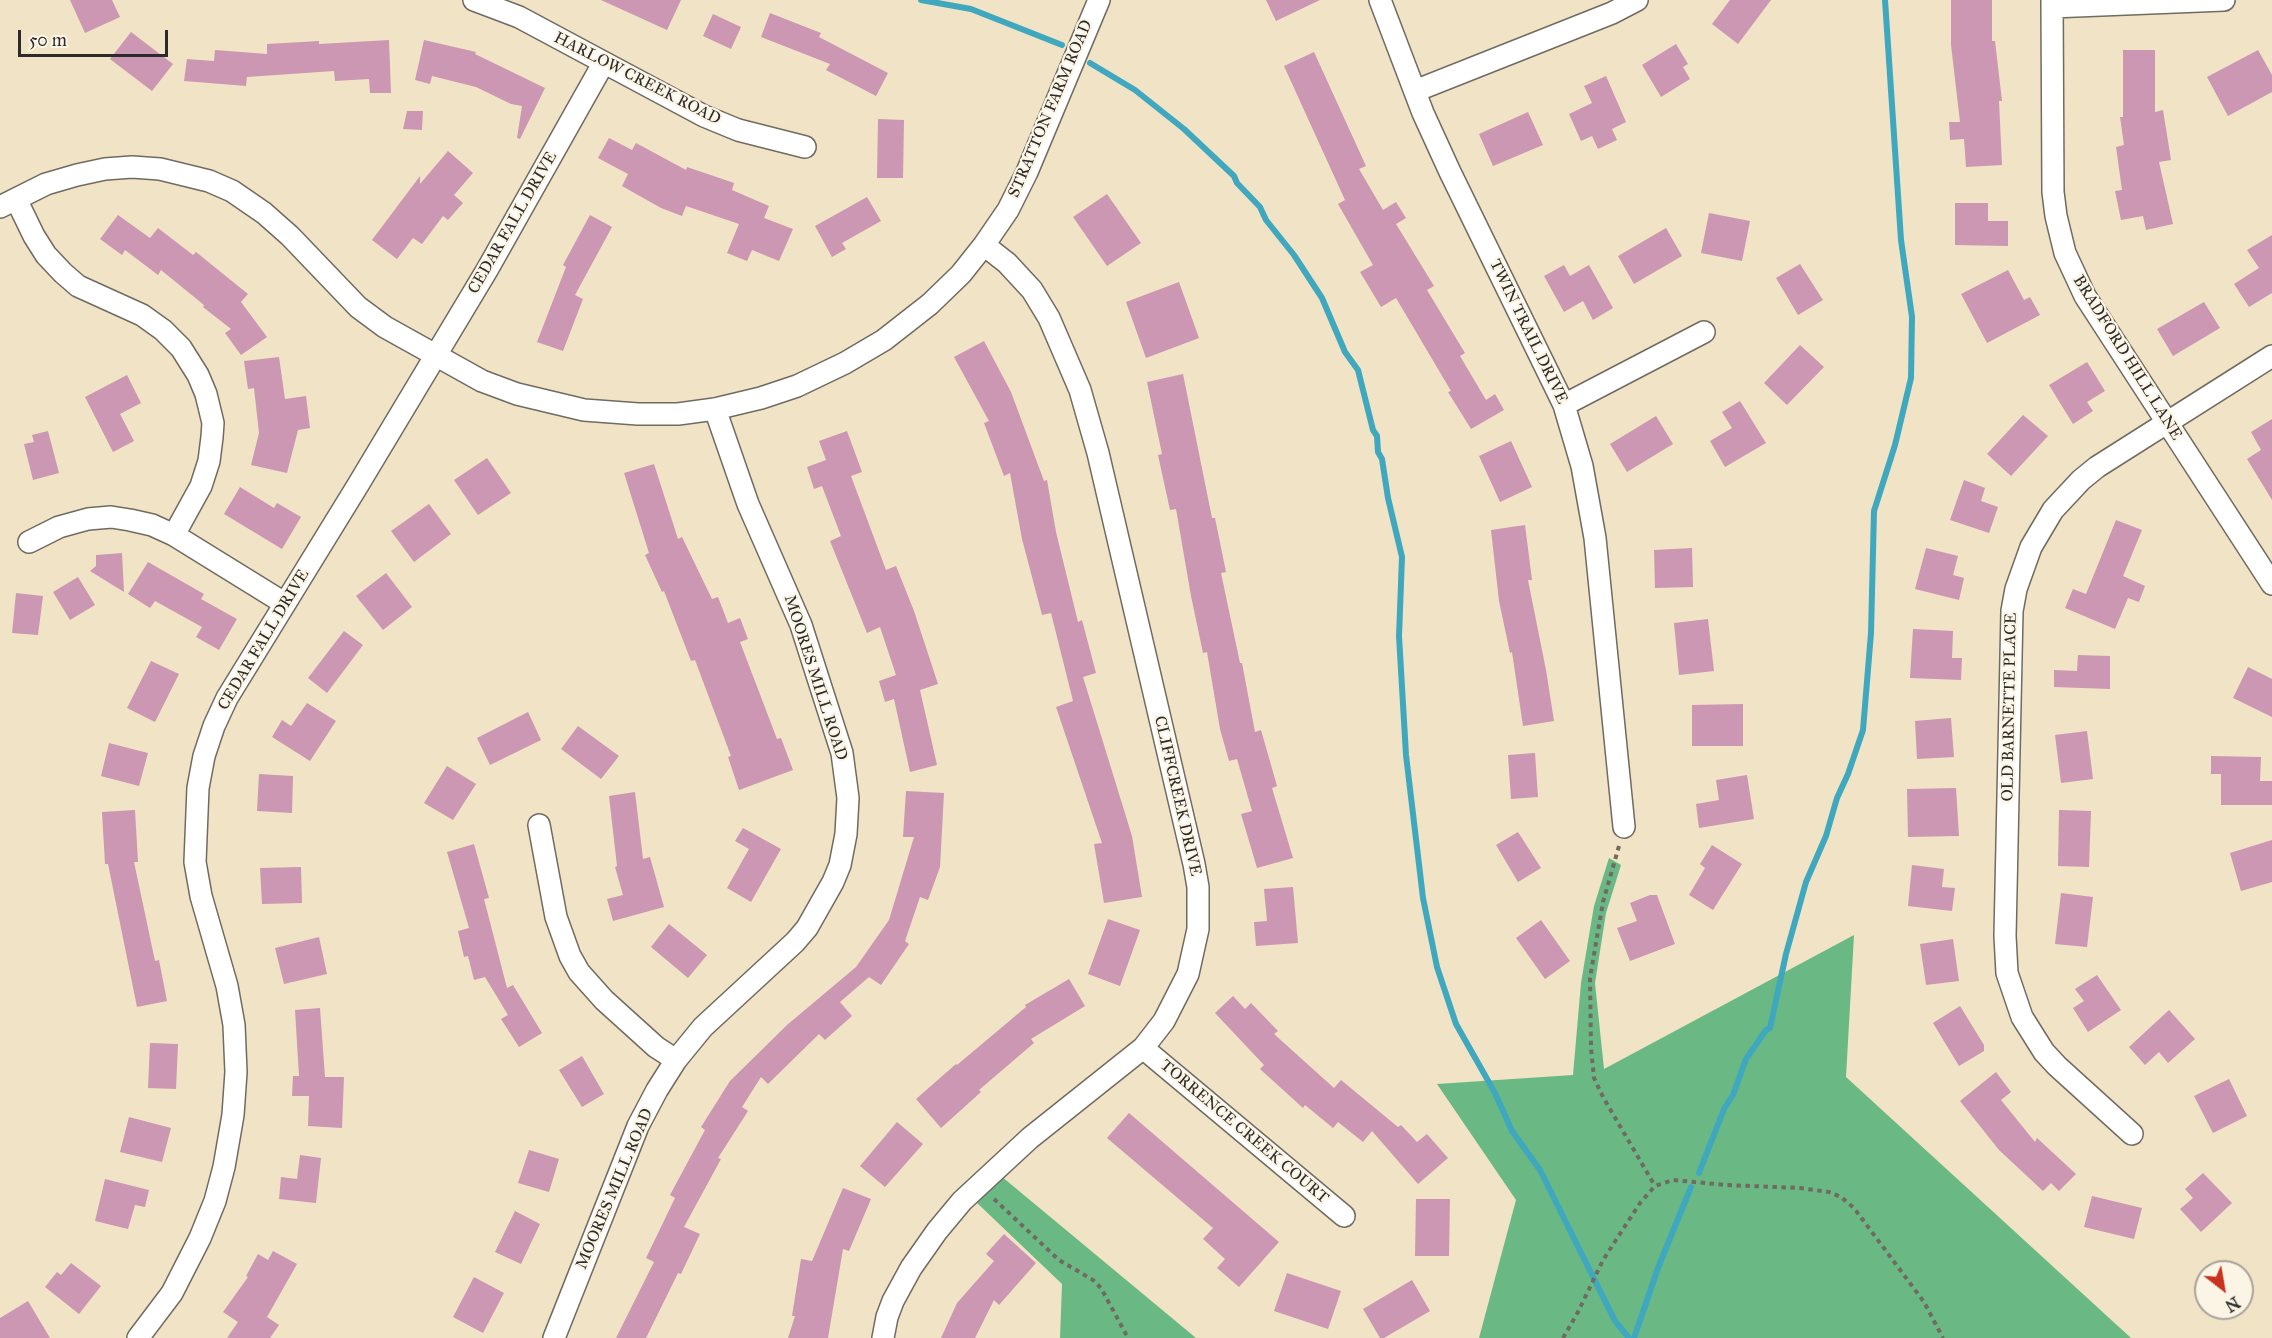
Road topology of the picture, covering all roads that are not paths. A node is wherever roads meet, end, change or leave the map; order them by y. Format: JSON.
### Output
{"nodes":[{"id":1,"x":474,"y":0,"type":"edge"},
{"id":2,"x":1099,"y":0,"type":"edge"},
{"id":3,"x":1380,"y":0,"type":"edge"},
{"id":4,"x":1637,"y":0,"type":"edge"},
{"id":5,"x":2224,"y":0,"type":"edge"},
{"id":6,"x":2052,"y":4,"type":"edge"},
{"id":7,"x":603,"y":64,"type":"junction"},
{"id":8,"x":1415,"y":91,"type":"junction"},
{"id":9,"x":805,"y":147,"type":"dead end"},
{"id":10,"x":8,"y":203,"type":"edge"},
{"id":11,"x":984,"y":245,"type":"junction"},
{"id":12,"x":1704,"y":332,"type":"dead end"},
{"id":13,"x":2272,"y":356,"type":"edge"},
{"id":14,"x":435,"y":357,"type":"junction"},
{"id":15,"x":1564,"y":405,"type":"junction"},
{"id":16,"x":715,"y":409,"type":"junction"},
{"id":17,"x":2167,"y":423,"type":"junction"},
{"id":18,"x":174,"y":535,"type":"junction"},
{"id":19,"x":29,"y":542,"type":"dead end"},
{"id":20,"x":2272,"y":584,"type":"edge"},
{"id":21,"x":284,"y":603,"type":"junction"},
{"id":22,"x":539,"y":825,"type":"dead end"},
{"id":23,"x":1624,"y":827,"type":"road end"},
{"id":24,"x":1143,"y":1048,"type":"junction"},
{"id":25,"x":676,"y":1060,"type":"junction"},
{"id":26,"x":2132,"y":1134,"type":"dead end"},
{"id":27,"x":1344,"y":1216,"type":"dead end"},
{"id":28,"x":138,"y":1338,"type":"edge"},
{"id":29,"x":554,"y":1338,"type":"edge"},
{"id":30,"x":883,"y":1338,"type":"edge"}],
"edges":[{"from":1,"to":7,"type":"street","name":"HARLOW CREEK ROAD"},
{"from":2,"to":11,"type":"street","name":"STRATTON FARM ROAD"},
{"from":3,"to":8,"type":"street","name":"TWIN TRAIL DRIVE"},
{"from":4,"to":8,"type":"street"},
{"from":5,"to":6,"type":"street"},
{"from":6,"to":17,"type":"street","name":"BRADFORD HILL LANE"},
{"from":7,"to":9,"type":"street","name":"HARLOW CREEK ROAD"},
{"from":7,"to":14,"type":"street","name":"CEDAR FALL DRIVE"},
{"from":8,"to":15,"type":"street","name":"TWIN TRAIL DRIVE"},
{"from":10,"to":14,"type":"street","name":"STRATTON FARM ROAD"},
{"from":10,"to":18,"type":"street"},
{"from":11,"to":16,"type":"street","name":"STRATTON FARM ROAD"},
{"from":11,"to":24,"type":"street","name":"CLIFFCREEK DRIVE"},
{"from":12,"to":15,"type":"street"},
{"from":13,"to":17,"type":"street","name":"OLD BARNETTE PLACE"},
{"from":14,"to":16,"type":"street","name":"STRATTON FARM ROAD"},
{"from":14,"to":21,"type":"street","name":"CEDAR FALL DRIVE"},
{"from":15,"to":23,"type":"street","name":"TWIN TRAIL DRIVE"},
{"from":16,"to":25,"type":"street","name":"MOORES MILL ROAD"},
{"from":17,"to":20,"type":"street","name":"BRADFORD HILL LANE"},
{"from":17,"to":26,"type":"street","name":"OLD BARNETTE PLACE"},
{"from":18,"to":19,"type":"street"},
{"from":18,"to":21,"type":"street"},
{"from":21,"to":28,"type":"street","name":"CEDAR FALL DRIVE"},
{"from":22,"to":25,"type":"street"},
{"from":24,"to":27,"type":"street","name":"TORRENCE CREEK COURT"},
{"from":24,"to":30,"type":"street","name":"CLIFFCREEK DRIVE"},
{"from":25,"to":29,"type":"street","name":"MOORES MILL ROAD"}]}
